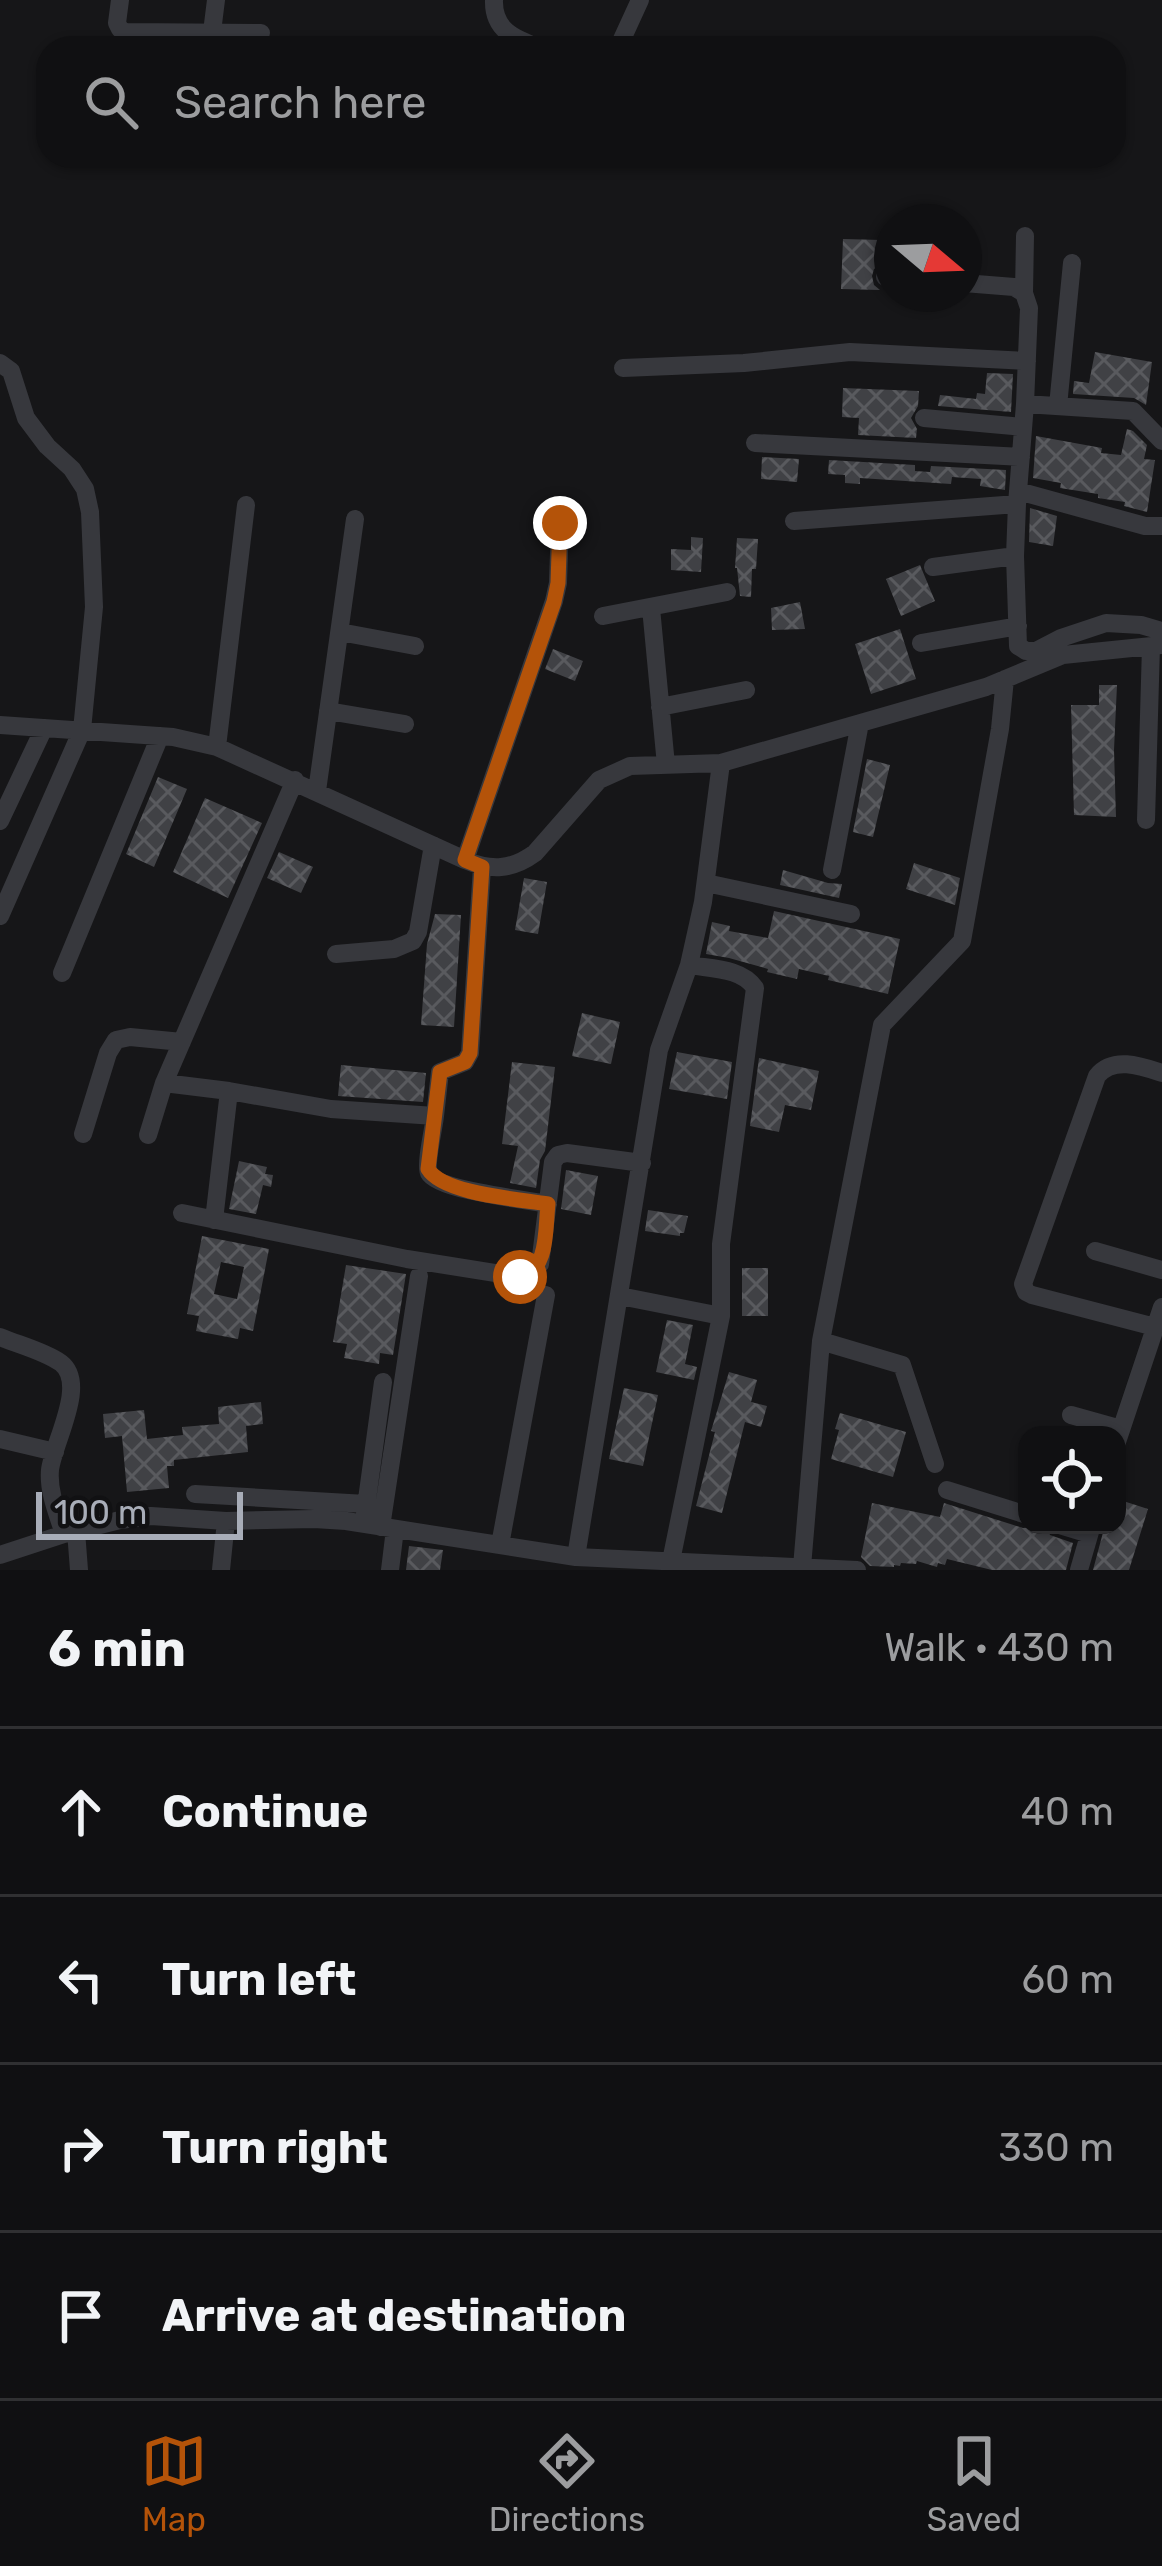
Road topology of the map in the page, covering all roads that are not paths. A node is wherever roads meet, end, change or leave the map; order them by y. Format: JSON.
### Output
{"nodes":[{"id":1,"x":121,"y":0,"type":"edge"},
{"id":2,"x":216,"y":0,"type":"edge"},
{"id":3,"x":494,"y":0,"type":"edge"},
{"id":4,"x":640,"y":0,"type":"edge"},
{"id":5,"x":212,"y":32,"type":"junction"},
{"id":6,"x":261,"y":33,"type":"dead end"},
{"id":7,"x":511,"y":36,"type":"edge"},
{"id":8,"x":624,"y":36,"type":"edge"},
{"id":9,"x":1025,"y":236,"type":"dead end"},
{"id":10,"x":1072,"y":263,"type":"dead end"},
{"id":11,"x":982,"y":284,"type":"edge"},
{"id":12,"x":1024,"y":293,"type":"junction"},
{"id":13,"x":1027,"y":362,"type":"junction"},
{"id":14,"x":0,"y":363,"type":"edge"},
{"id":15,"x":623,"y":368,"type":"dead end"},
{"id":16,"x":1025,"y":404,"type":"junction"},
{"id":17,"x":1058,"y":406,"type":"junction"},
{"id":18,"x":924,"y":418,"type":"dead end"},
{"id":19,"x":1023,"y":427,"type":"junction"},
{"id":20,"x":1162,"y":440,"type":"edge"},
{"id":21,"x":755,"y":443,"type":"dead end"},
{"id":22,"x":1021,"y":457,"type":"junction"},
{"id":23,"x":1017,"y":497,"type":"junction"},
{"id":24,"x":246,"y":505,"type":"dead end"},
{"id":25,"x":356,"y":519,"type":"dead end"},
{"id":26,"x":794,"y":520,"type":"dead end"},
{"id":27,"x":560,"y":523,"type":"dead end"},
{"id":28,"x":1162,"y":526,"type":"edge"},
{"id":29,"x":1015,"y":556,"type":"junction"},
{"id":30,"x":933,"y":567,"type":"dead end"},
{"id":31,"x":727,"y":592,"type":"dead end"},
{"id":32,"x":651,"y":608,"type":"junction"},
{"id":33,"x":603,"y":616,"type":"dead end"},
{"id":34,"x":1018,"y":626,"type":"junction"},
{"id":35,"x":340,"y":632,"type":"junction"},
{"id":36,"x":1158,"y":641,"type":"edge"},
{"id":37,"x":921,"y":643,"type":"dead end"},
{"id":38,"x":415,"y":646,"type":"dead end"},
{"id":39,"x":1005,"y":679,"type":"junction"},
{"id":40,"x":746,"y":690,"type":"dead end"},
{"id":41,"x":660,"y":707,"type":"junction"},
{"id":42,"x":328,"y":712,"type":"junction"},
{"id":43,"x":860,"y":723,"type":"junction"},
{"id":44,"x":406,"y":724,"type":"dead end"},
{"id":45,"x":0,"y":725,"type":"edge"},
{"id":46,"x":44,"y":728,"type":"junction"},
{"id":47,"x":82,"y":730,"type":"junction"},
{"id":48,"x":160,"y":736,"type":"junction"},
{"id":49,"x":218,"y":748,"type":"junction"},
{"id":50,"x":721,"y":763,"type":"junction"},
{"id":51,"x":666,"y":765,"type":"junction"},
{"id":52,"x":295,"y":780,"type":"junction"},
{"id":53,"x":317,"y":791,"type":"junction"},
{"id":54,"x":1146,"y":820,"type":"dead end"},
{"id":55,"x":0,"y":821,"type":"edge"},
{"id":56,"x":434,"y":845,"type":"junction"},
{"id":57,"x":474,"y":863,"type":"junction"},
{"id":58,"x":832,"y":870,"type":"dead end"},
{"id":59,"x":706,"y":883,"type":"junction"},
{"id":60,"x":851,"y":914,"type":"dead end"},
{"id":61,"x":0,"y":916,"type":"edge"},
{"id":62,"x":336,"y":954,"type":"dead end"},
{"id":63,"x":689,"y":964,"type":"junction"},
{"id":64,"x":62,"y":973,"type":"dead end"},
{"id":65,"x":182,"y":1042,"type":"junction"},
{"id":66,"x":1162,"y":1073,"type":"edge"},
{"id":67,"x":164,"y":1083,"type":"junction"},
{"id":68,"x":229,"y":1090,"type":"junction"},
{"id":69,"x":435,"y":1116,"type":"junction"},
{"id":70,"x":83,"y":1134,"type":"dead end"},
{"id":71,"x":148,"y":1135,"type":"dead end"},
{"id":72,"x":642,"y":1163,"type":"junction"},
{"id":73,"x":548,"y":1204,"type":"junction"},
{"id":74,"x":182,"y":1214,"type":"dead end"},
{"id":75,"x":214,"y":1220,"type":"junction"},
{"id":76,"x":1095,"y":1251,"type":"dead end"},
{"id":77,"x":1162,"y":1270,"type":"edge"},
{"id":78,"x":419,"y":1276,"type":"dead end"},
{"id":79,"x":546,"y":1295,"type":"dead end"},
{"id":80,"x":620,"y":1296,"type":"junction"},
{"id":81,"x":1162,"y":1307,"type":"edge"},
{"id":82,"x":721,"y":1316,"type":"junction"},
{"id":83,"x":1155,"y":1327,"type":"junction"},
{"id":84,"x":0,"y":1337,"type":"edge"},
{"id":85,"x":821,"y":1341,"type":"junction"},
{"id":86,"x":383,"y":1382,"type":"dead end"},
{"id":87,"x":1071,"y":1415,"type":"dead end"},
{"id":88,"x":1097,"y":1426,"type":"edge"},
{"id":89,"x":1122,"y":1426,"type":"edge"},
{"id":90,"x":0,"y":1439,"type":"edge"},
{"id":91,"x":55,"y":1452,"type":"junction"},
{"id":92,"x":935,"y":1464,"type":"dead end"},
{"id":93,"x":947,"y":1490,"type":"dead end"},
{"id":94,"x":195,"y":1494,"type":"dead end"},
{"id":95,"x":1018,"y":1512,"type":"edge"},
{"id":96,"x":226,"y":1520,"type":"junction"},
{"id":97,"x":376,"y":1521,"type":"junction"},
{"id":98,"x":70,"y":1533,"type":"junction"},
{"id":99,"x":1090,"y":1534,"type":"edge"},
{"id":100,"x":500,"y":1545,"type":"junction"},
{"id":101,"x":527,"y":1549,"type":"junction"},
{"id":102,"x":0,"y":1555,"type":"edge"},
{"id":103,"x":576,"y":1557,"type":"junction"},
{"id":104,"x":671,"y":1561,"type":"junction"},
{"id":105,"x":741,"y":1566,"type":"edge"},
{"id":106,"x":802,"y":1567,"type":"edge"},
{"id":107,"x":79,"y":1570,"type":"edge"},
{"id":108,"x":221,"y":1570,"type":"edge"},
{"id":109,"x":390,"y":1570,"type":"edge"},
{"id":110,"x":524,"y":1570,"type":"edge"},
{"id":111,"x":857,"y":1570,"type":"edge"},
{"id":112,"x":1079,"y":1570,"type":"edge"}],
"edges":[{"from":1,"to":5,"type":"street"},
{"from":2,"to":5,"type":"street"},
{"from":3,"to":7,"type":"street"},
{"from":4,"to":8,"type":"street"},
{"from":5,"to":6,"type":"street"},
{"from":9,"to":12,"type":"street"},
{"from":10,"to":17,"type":"street"},
{"from":11,"to":12,"type":"street"},
{"from":12,"to":13,"type":"street"},
{"from":13,"to":15,"type":"street"},
{"from":13,"to":16,"type":"street"},
{"from":14,"to":47,"type":"street"},
{"from":16,"to":17,"type":"street"},
{"from":16,"to":19,"type":"street"},
{"from":17,"to":20,"type":"street"},
{"from":18,"to":19,"type":"street"},
{"from":19,"to":22,"type":"street"},
{"from":21,"to":22,"type":"street"},
{"from":22,"to":23,"type":"street"},
{"from":23,"to":26,"type":"street"},
{"from":23,"to":28,"type":"street"},
{"from":23,"to":29,"type":"street"},
{"from":24,"to":49,"type":"street"},
{"from":25,"to":35,"type":"street"},
{"from":27,"to":57,"type":"street"},
{"from":29,"to":30,"type":"street"},
{"from":29,"to":34,"type":"street"},
{"from":31,"to":32,"type":"street"},
{"from":32,"to":33,"type":"street"},
{"from":32,"to":41,"type":"street"},
{"from":34,"to":36,"type":"street"},
{"from":34,"to":37,"type":"street"},
{"from":35,"to":38,"type":"street"},
{"from":35,"to":42,"type":"street"},
{"from":36,"to":39,"type":"street"},
{"from":36,"to":54,"type":"street"},
{"from":39,"to":43,"type":"street"},
{"from":39,"to":85,"type":"street"},
{"from":40,"to":41,"type":"street"},
{"from":41,"to":51,"type":"street"},
{"from":42,"to":44,"type":"street"},
{"from":42,"to":53,"type":"street"},
{"from":43,"to":50,"type":"street"},
{"from":43,"to":58,"type":"street"},
{"from":45,"to":46,"type":"street"},
{"from":46,"to":47,"type":"street"},
{"from":46,"to":55,"type":"street"},
{"from":47,"to":48,"type":"street"},
{"from":47,"to":61,"type":"street"},
{"from":48,"to":49,"type":"street"},
{"from":48,"to":64,"type":"street"},
{"from":49,"to":52,"type":"street"},
{"from":50,"to":51,"type":"street"},
{"from":50,"to":59,"type":"street"},
{"from":51,"to":57,"type":"street"},
{"from":52,"to":53,"type":"street"},
{"from":52,"to":65,"type":"street"},
{"from":53,"to":56,"type":"street"},
{"from":56,"to":57,"type":"street"},
{"from":56,"to":62,"type":"street"},
{"from":57,"to":69,"type":"street"},
{"from":59,"to":60,"type":"street"},
{"from":59,"to":63,"type":"street"},
{"from":63,"to":72,"type":"street"},
{"from":63,"to":82,"type":"street"},
{"from":65,"to":67,"type":"street"},
{"from":65,"to":70,"type":"street"},
{"from":66,"to":83,"type":"street"},
{"from":67,"to":68,"type":"street"},
{"from":67,"to":71,"type":"street"},
{"from":68,"to":69,"type":"street"},
{"from":68,"to":75,"type":"street"},
{"from":69,"to":73,"type":"street"},
{"from":72,"to":73,"type":"street"},
{"from":72,"to":80,"type":"street"},
{"from":73,"to":75,"type":"street"},
{"from":74,"to":75,"type":"street"},
{"from":76,"to":77,"type":"street"},
{"from":78,"to":97,"type":"street"},
{"from":79,"to":100,"type":"street"},
{"from":80,"to":82,"type":"street"},
{"from":80,"to":103,"type":"street"},
{"from":81,"to":83,"type":"street"},
{"from":82,"to":104,"type":"street"},
{"from":83,"to":89,"type":"street"},
{"from":84,"to":91,"type":"street"},
{"from":85,"to":92,"type":"street"},
{"from":85,"to":106,"type":"street"},
{"from":86,"to":97,"type":"street"},
{"from":87,"to":88,"type":"street"},
{"from":90,"to":91,"type":"street"},
{"from":91,"to":98,"type":"street"},
{"from":93,"to":95,"type":"street"},
{"from":94,"to":97,"type":"street"},
{"from":96,"to":97,"type":"street"},
{"from":96,"to":98,"type":"street"},
{"from":96,"to":108,"type":"street"},
{"from":97,"to":100,"type":"street"},
{"from":97,"to":109,"type":"street"},
{"from":98,"to":102,"type":"street"},
{"from":98,"to":107,"type":"street"},
{"from":99,"to":112,"type":"street"},
{"from":100,"to":101,"type":"street"},
{"from":101,"to":103,"type":"street"},
{"from":101,"to":110,"type":"street"},
{"from":103,"to":104,"type":"street"},
{"from":104,"to":105,"type":"street"},
{"from":105,"to":106,"type":"street"},
{"from":106,"to":111,"type":"street"}]}
